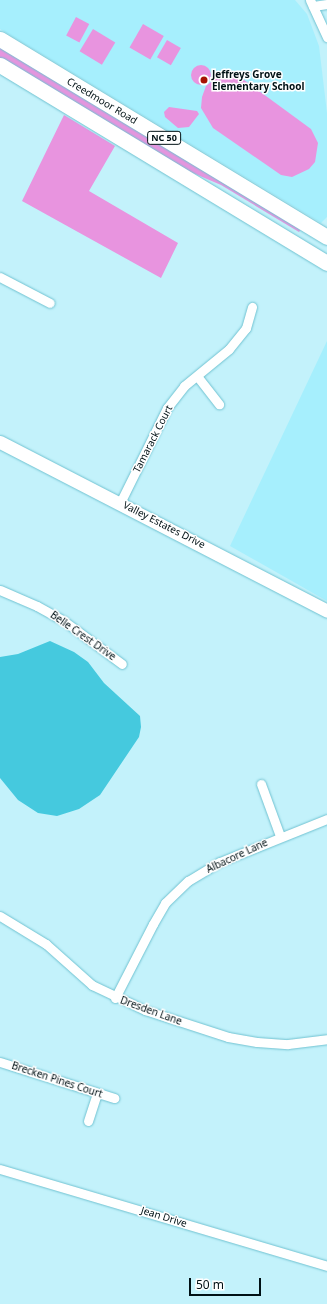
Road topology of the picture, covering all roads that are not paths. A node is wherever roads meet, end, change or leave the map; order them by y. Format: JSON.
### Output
{"nodes":[{"id":1,"x":312,"y":3,"type":"edge"},
{"id":2,"x":327,"y":4,"type":"edge"},
{"id":3,"x":327,"y":37,"type":"edge"},
{"id":4,"x":0,"y":40,"type":"edge"},
{"id":5,"x":0,"y":66,"type":"edge"},
{"id":6,"x":327,"y":237,"type":"edge"},
{"id":7,"x":327,"y":263,"type":"edge"},
{"id":8,"x":0,"y":277,"type":"edge"},
{"id":9,"x":50,"y":303,"type":"dead end"},
{"id":10,"x":252,"y":307,"type":"dead end"},
{"id":11,"x":197,"y":376,"type":"junction"},
{"id":12,"x":219,"y":404,"type":"dead end"},
{"id":13,"x":0,"y":442,"type":"edge"},
{"id":14,"x":120,"y":503,"type":"junction"},
{"id":15,"x":0,"y":590,"type":"edge"},
{"id":16,"x":327,"y":611,"type":"edge"},
{"id":17,"x":122,"y":664,"type":"dead end"},
{"id":18,"x":261,"y":784,"type":"dead end"},
{"id":19,"x":327,"y":819,"type":"edge"},
{"id":20,"x":280,"y":836,"type":"junction"},
{"id":21,"x":0,"y":916,"type":"edge"},
{"id":22,"x":115,"y":998,"type":"junction"},
{"id":23,"x":327,"y":1039,"type":"edge"},
{"id":24,"x":0,"y":1062,"type":"edge"},
{"id":25,"x":97,"y":1093,"type":"junction"},
{"id":26,"x":114,"y":1098,"type":"dead end"},
{"id":27,"x":88,"y":1121,"type":"dead end"},
{"id":28,"x":0,"y":1169,"type":"edge"},
{"id":29,"x":327,"y":1266,"type":"edge"}],
"edges":[{"from":1,"to":2,"type":"street"},
{"from":1,"to":3,"type":"street"},
{"from":4,"to":6,"type":"main road","name":"Creedmoor Road","number":"NC 50"},
{"from":5,"to":7,"type":"main road","number":"NC 50"},
{"from":8,"to":9,"type":"street"},
{"from":10,"to":11,"type":"street","name":"Tamarack Court"},
{"from":11,"to":12,"type":"street"},
{"from":11,"to":14,"type":"street","name":"Tamarack Court"},
{"from":13,"to":14,"type":"street","name":"Valley Estates Drive"},
{"from":14,"to":16,"type":"street","name":"Valley Estates Drive"},
{"from":15,"to":17,"type":"street","name":"Belle Crest Drive"},
{"from":18,"to":20,"type":"street"},
{"from":19,"to":20,"type":"street","name":"Albacore Lane"},
{"from":20,"to":22,"type":"street","name":"Albacore Lane"},
{"from":21,"to":22,"type":"street","name":"Dresden Lane"},
{"from":22,"to":23,"type":"street","name":"Dresden Lane"},
{"from":24,"to":25,"type":"street","name":"Brecken Pines Court"},
{"from":25,"to":26,"type":"street","name":"Brecken Pines Court"},
{"from":25,"to":27,"type":"street"},
{"from":28,"to":29,"type":"street","name":"Jean Drive"}]}
